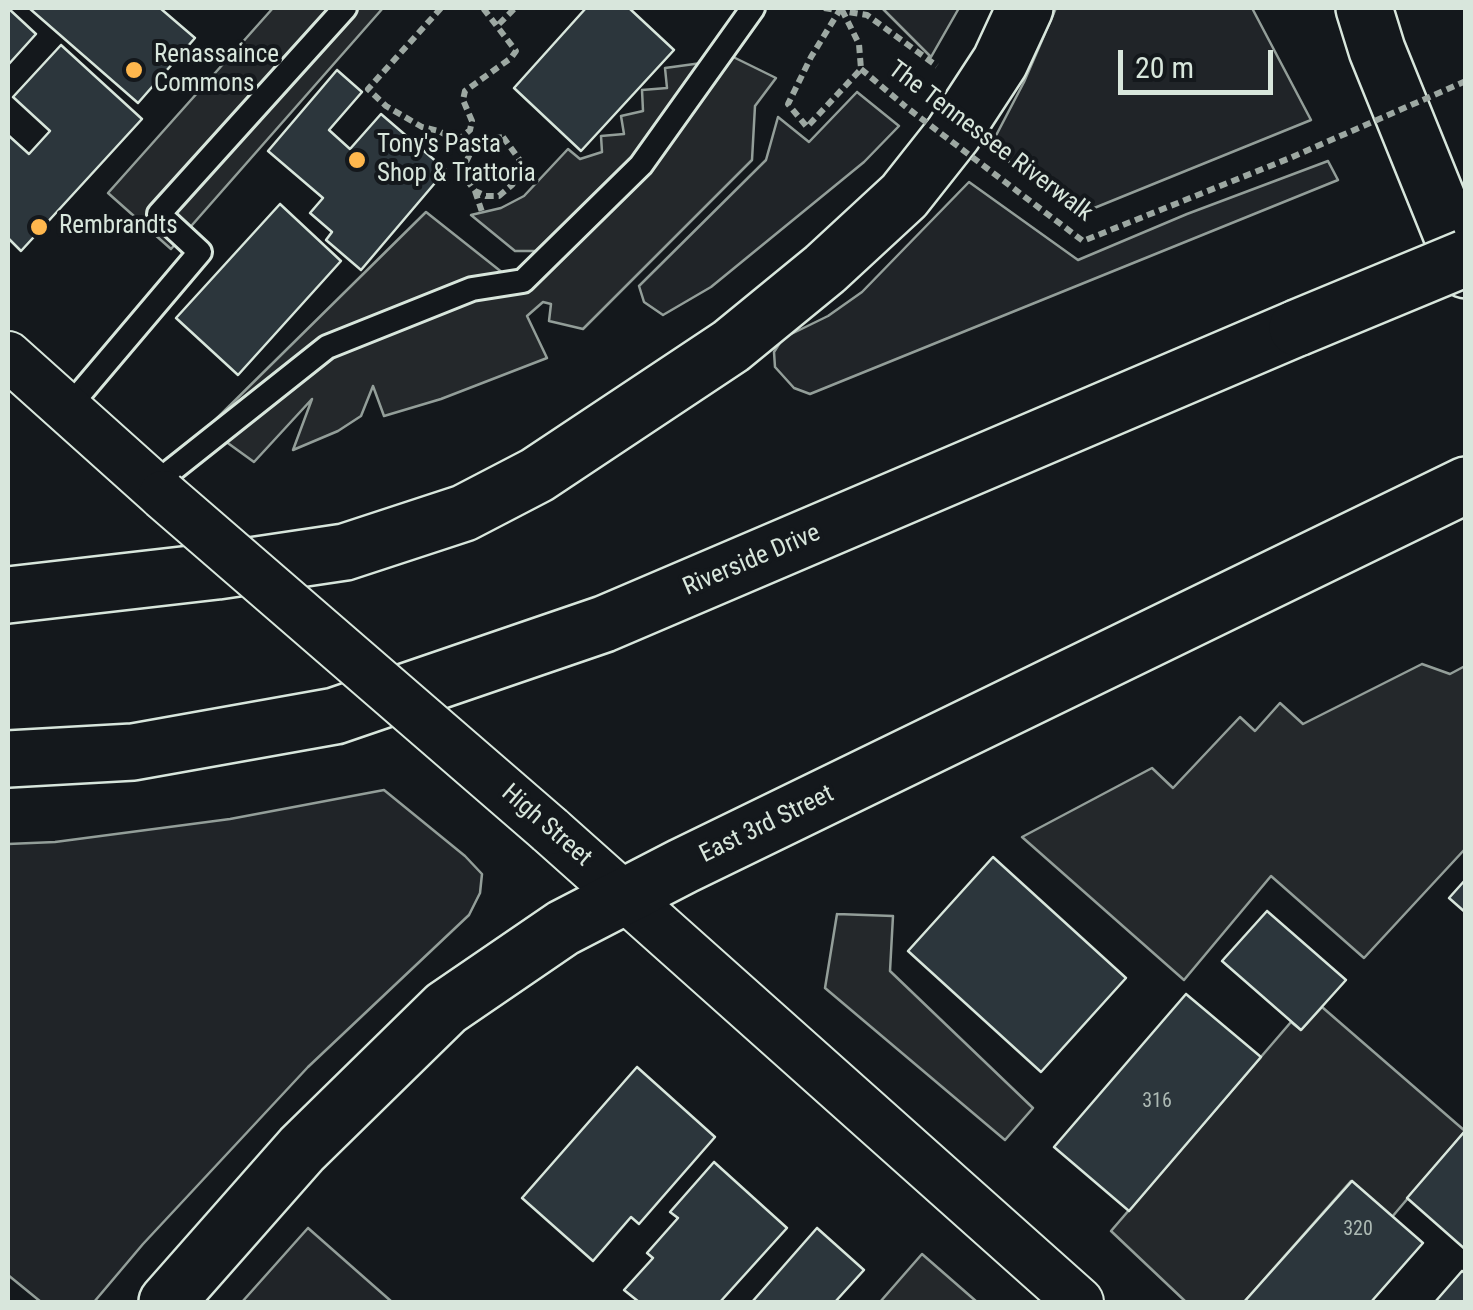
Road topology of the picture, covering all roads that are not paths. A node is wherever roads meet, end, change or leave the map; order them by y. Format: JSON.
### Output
{"nodes":[{"id":1,"x":345,"y":8,"type":"edge"},
{"id":2,"x":754,"y":8,"type":"edge"},
{"id":3,"x":1025,"y":8,"type":"edge"},
{"id":4,"x":1364,"y":22,"type":"edge"},
{"id":5,"x":1466,"y":258,"type":"edge"},
{"id":6,"x":1466,"y":270,"type":"edge"},
{"id":7,"x":8,"y":356,"type":"edge"},
{"id":8,"x":67,"y":410,"type":"junction"},
{"id":9,"x":1466,"y":485,"type":"edge"},
{"id":10,"x":158,"y":490,"type":"junction"},
{"id":11,"x":8,"y":594,"type":"edge"},
{"id":12,"x":8,"y":759,"type":"edge"},
{"id":13,"x":624,"y":895,"type":"junction"},
{"id":14,"x":167,"y":1302,"type":"edge"},
{"id":15,"x":1079,"y":1302,"type":"edge"}],
"edges":[{"from":1,"to":8,"type":"lane"},
{"from":2,"to":10,"type":"lane"},
{"from":3,"to":11,"type":"main road"},
{"from":4,"to":6,"type":"main road"},
{"from":5,"to":12,"type":"main road","name":"Riverside Drive","bridge":true},
{"from":7,"to":8,"type":"street","name":"High Street"},
{"from":8,"to":10,"type":"street","name":"High Street"},
{"from":9,"to":13,"type":"main road","name":"East 3rd Street"},
{"from":10,"to":13,"type":"street","name":"High Street","bridge":true},
{"from":13,"to":14,"type":"main road","name":"East 3rd Street"},
{"from":13,"to":15,"type":"street","name":"High Street"}]}
